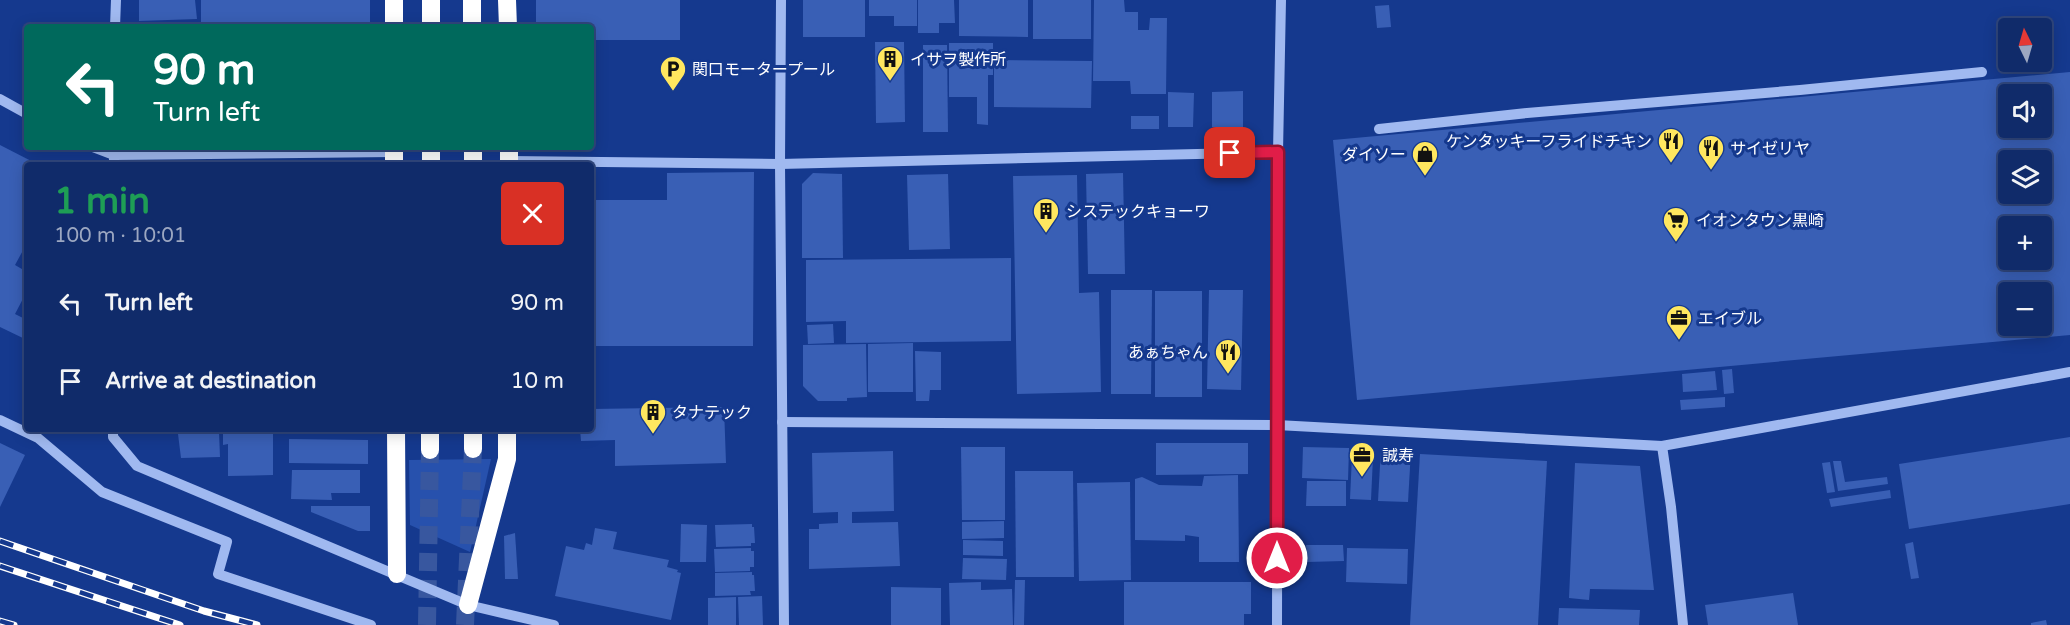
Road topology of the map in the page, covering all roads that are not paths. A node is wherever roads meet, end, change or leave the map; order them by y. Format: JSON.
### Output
{"nodes":[{"id":1,"x":116,"y":0,"type":"edge"},
{"id":2,"x":394,"y":0,"type":"edge"},
{"id":3,"x":431,"y":0,"type":"edge"},
{"id":4,"x":472,"y":0,"type":"edge"},
{"id":5,"x":507,"y":0,"type":"edge"},
{"id":6,"x":781,"y":0,"type":"edge"},
{"id":7,"x":1281,"y":0,"type":"edge"},
{"id":8,"x":115,"y":24,"type":"edge"},
{"id":9,"x":394,"y":24,"type":"edge"},
{"id":10,"x":431,"y":24,"type":"edge"},
{"id":11,"x":472,"y":24,"type":"edge"},
{"id":12,"x":508,"y":24,"type":"edge"},
{"id":13,"x":1982,"y":72,"type":"dead end"},
{"id":14,"x":0,"y":99,"type":"edge"},
{"id":15,"x":24,"y":112,"type":"edge"},
{"id":16,"x":1379,"y":129,"type":"dead end"},
{"id":17,"x":100,"y":150,"type":"edge"},
{"id":18,"x":1278,"y":152,"type":"junction"},
{"id":19,"x":394,"y":155,"type":"edge"},
{"id":20,"x":114,"y":156,"type":"edge"},
{"id":21,"x":509,"y":158,"type":"edge"},
{"id":22,"x":780,"y":164,"type":"junction"},
{"id":23,"x":2070,"y":372,"type":"edge"},
{"id":24,"x":0,"y":420,"type":"edge"},
{"id":25,"x":782,"y":422,"type":"junction"},
{"id":26,"x":1276,"y":425,"type":"junction"},
{"id":27,"x":24,"y":431,"type":"edge"},
{"id":28,"x":25,"y":432,"type":"edge"},
{"id":29,"x":113,"y":432,"type":"edge"},
{"id":30,"x":396,"y":432,"type":"edge"},
{"id":31,"x":430,"y":432,"type":"edge"},
{"id":32,"x":473,"y":432,"type":"edge"},
{"id":33,"x":507,"y":432,"type":"edge"},
{"id":34,"x":1662,"y":446,"type":"junction"},
{"id":35,"x":430,"y":450,"type":"tunnel mouth"},
{"id":36,"x":473,"y":450,"type":"tunnel mouth"},
{"id":37,"x":397,"y":574,"type":"junction"},
{"id":38,"x":468,"y":605,"type":"junction"},
{"id":39,"x":371,"y":625,"type":"edge"},
{"id":40,"x":554,"y":625,"type":"edge"},
{"id":41,"x":784,"y":625,"type":"edge"},
{"id":42,"x":1277,"y":625,"type":"edge"},
{"id":43,"x":1683,"y":625,"type":"edge"}],
"edges":[{"from":1,"to":8,"type":"street"},
{"from":2,"to":9,"type":"highway"},
{"from":3,"to":10,"type":"highway"},
{"from":4,"to":11,"type":"highway"},
{"from":5,"to":12,"type":"highway"},
{"from":6,"to":22,"type":"street"},
{"from":7,"to":18,"type":"street"},
{"from":13,"to":16,"type":"street"},
{"from":14,"to":15,"type":"street"},
{"from":17,"to":20,"type":"street"},
{"from":18,"to":22,"type":"street"},
{"from":18,"to":26,"type":"street"},
{"from":19,"to":20,"type":"street"},
{"from":21,"to":22,"type":"street"},
{"from":22,"to":25,"type":"street"},
{"from":23,"to":34,"type":"street"},
{"from":24,"to":27,"type":"street"},
{"from":25,"to":26,"type":"street"},
{"from":25,"to":41,"type":"street"},
{"from":26,"to":34,"type":"street"},
{"from":26,"to":42,"type":"street"},
{"from":28,"to":39,"type":"street"},
{"from":29,"to":37,"type":"street"},
{"from":30,"to":37,"type":"highway"},
{"from":31,"to":35,"type":"highway"},
{"from":32,"to":36,"type":"highway"},
{"from":33,"to":38,"type":"highway"},
{"from":34,"to":43,"type":"street"},
{"from":37,"to":38,"type":"street"},
{"from":38,"to":40,"type":"street"}]}
